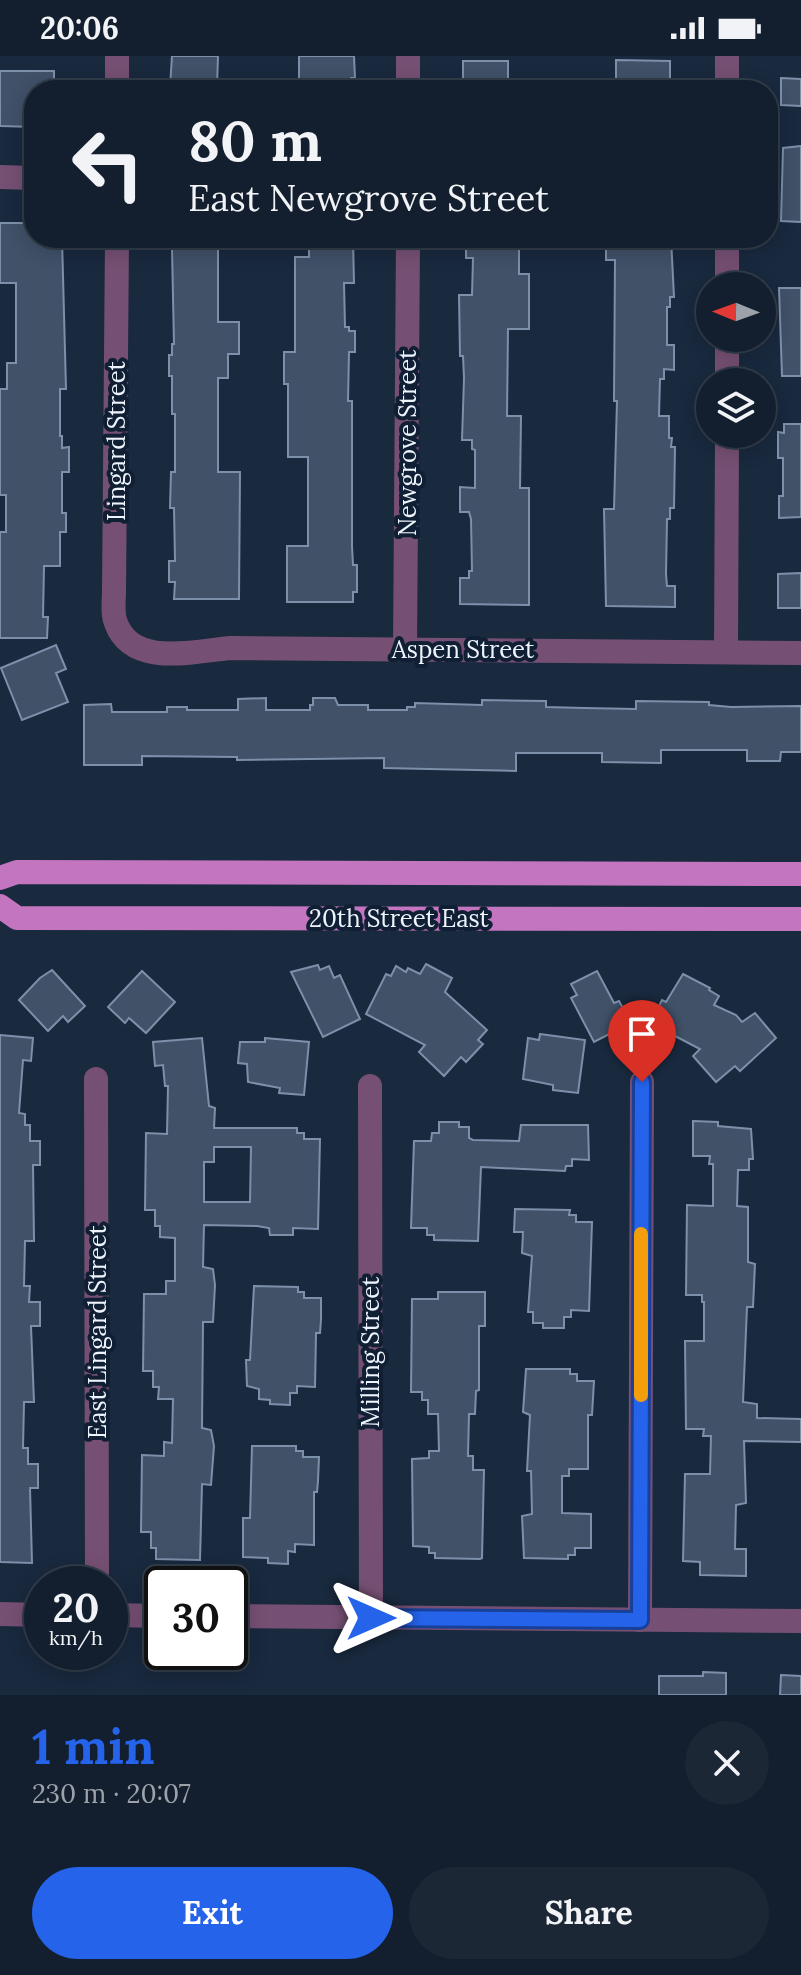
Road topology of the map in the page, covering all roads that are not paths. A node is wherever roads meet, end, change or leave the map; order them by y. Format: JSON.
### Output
{"nodes":[{"id":1,"x":117,"y":56,"type":"edge"},
{"id":2,"x":408,"y":56,"type":"edge"},
{"id":3,"x":727,"y":56,"type":"edge"},
{"id":4,"x":117,"y":80,"type":"edge"},
{"id":5,"x":408,"y":80,"type":"edge"},
{"id":6,"x":727,"y":80,"type":"edge"},
{"id":7,"x":0,"y":177,"type":"edge"},
{"id":8,"x":24,"y":178,"type":"edge"},
{"id":9,"x":117,"y":248,"type":"edge"},
{"id":10,"x":408,"y":248,"type":"edge"},
{"id":11,"x":727,"y":248,"type":"edge"},
{"id":12,"x":727,"y":272,"type":"edge"},
{"id":13,"x":727,"y":448,"type":"edge"},
{"id":14,"x":127,"y":641,"type":"joint"},
{"id":15,"x":405,"y":649,"type":"junction"},
{"id":16,"x":726,"y":651,"type":"junction"},
{"id":17,"x":801,"y":653,"type":"edge"},
{"id":18,"x":801,"y":874,"type":"edge"},
{"id":19,"x":0,"y":878,"type":"edge"},
{"id":20,"x":0,"y":906,"type":"edge"},
{"id":21,"x":801,"y":919,"type":"edge"},
{"id":22,"x":96,"y":1079,"type":"dead end"},
{"id":23,"x":642,"y":1082,"type":"dead end"},
{"id":24,"x":370,"y":1086,"type":"dead end"},
{"id":25,"x":97,"y":1566,"type":"edge"},
{"id":26,"x":0,"y":1614,"type":"edge"},
{"id":27,"x":24,"y":1615,"type":"edge"},
{"id":28,"x":248,"y":1616,"type":"edge"},
{"id":29,"x":371,"y":1618,"type":"junction"},
{"id":30,"x":640,"y":1620,"type":"junction"},
{"id":31,"x":801,"y":1621,"type":"edge"}],
"edges":[{"from":1,"to":4,"type":"street"},
{"from":2,"to":5,"type":"street"},
{"from":3,"to":6,"type":"street"},
{"from":7,"to":8,"type":"street"},
{"from":9,"to":14,"type":"street","name":"Lingard Street"},
{"from":10,"to":15,"type":"street","name":"Newgrove Street"},
{"from":11,"to":12,"type":"street"},
{"from":13,"to":16,"type":"street"},
{"from":14,"to":15,"type":"street","name":"Aspen Street"},
{"from":15,"to":16,"type":"street","name":"Aspen Street"},
{"from":16,"to":17,"type":"street","name":"Aspen Street"},
{"from":18,"to":19,"type":"main road","name":"20th Street East"},
{"from":20,"to":21,"type":"main road","name":"20th Street East"},
{"from":22,"to":25,"type":"street","name":"East Lingard Street"},
{"from":23,"to":30,"type":"street"},
{"from":24,"to":29,"type":"street","name":"Milling Street"},
{"from":26,"to":27,"type":"street"},
{"from":28,"to":29,"type":"street"},
{"from":29,"to":30,"type":"street"},
{"from":30,"to":31,"type":"street"}]}
